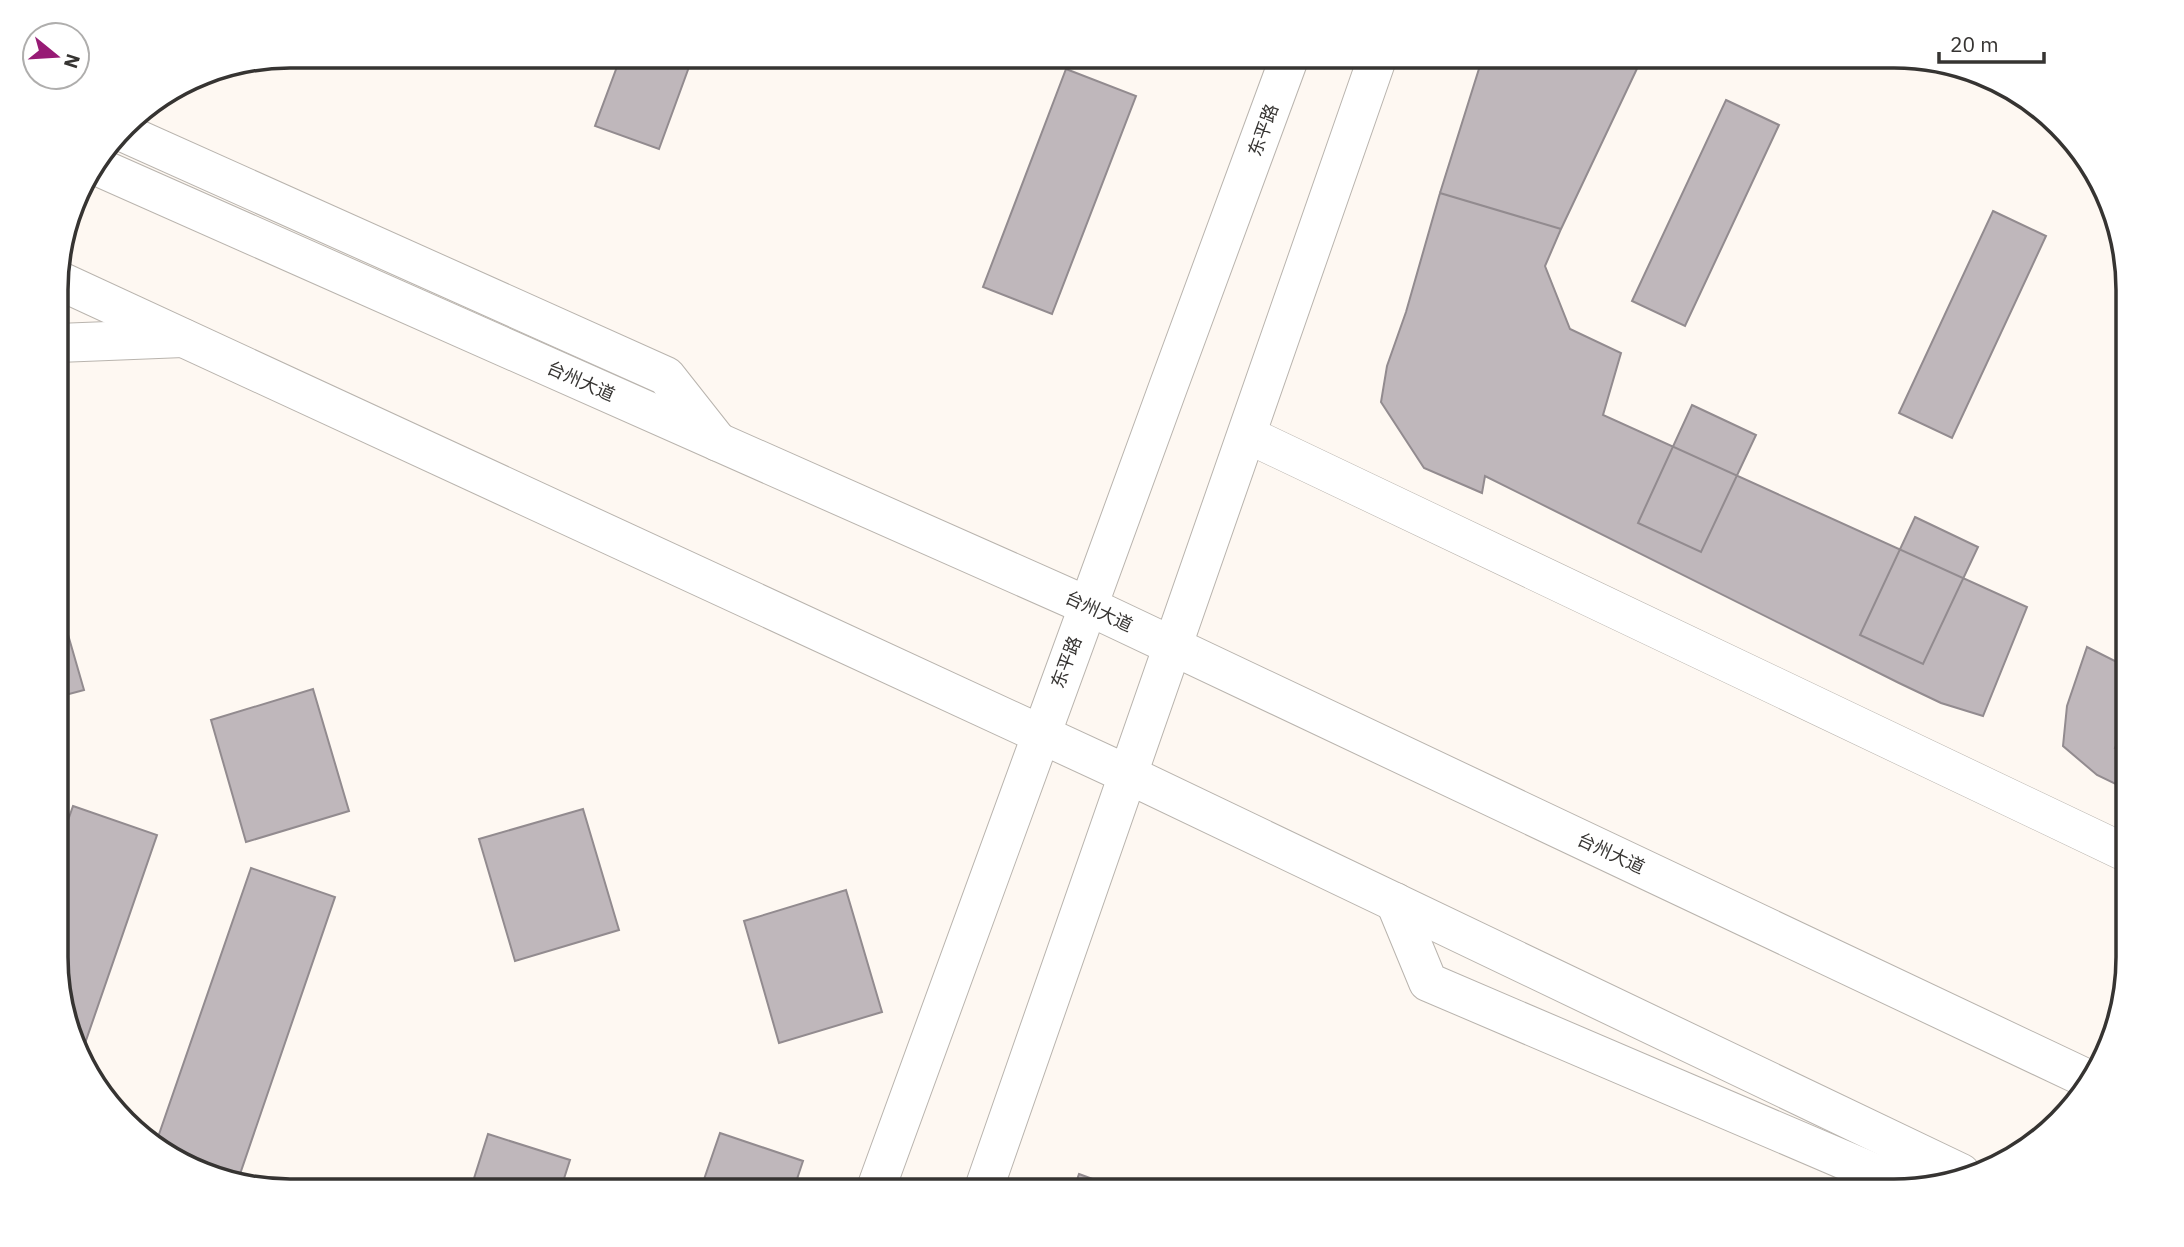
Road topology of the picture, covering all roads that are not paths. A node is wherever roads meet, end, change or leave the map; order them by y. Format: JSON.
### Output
{"nodes":[{"id":1,"x":1286,"y":68,"type":"edge"},
{"id":2,"x":1374,"y":68,"type":"edge"},
{"id":3,"x":131,"y":136,"type":"edge"},
{"id":4,"x":104,"y":170,"type":"edge"},
{"id":5,"x":68,"y":285,"type":"edge"},
{"id":6,"x":183,"y":338,"type":"junction"},
{"id":7,"x":68,"y":343,"type":"edge"},
{"id":8,"x":1248,"y":435,"type":"junction"},
{"id":9,"x":718,"y":442,"type":"junction"},
{"id":10,"x":1088,"y":606,"type":"junction"},
{"id":11,"x":1175,"y":647,"type":"junction"},
{"id":12,"x":1038,"y":734,"type":"junction"},
{"id":13,"x":1129,"y":775,"type":"junction"},
{"id":14,"x":2115,"y":848,"type":"edge"},
{"id":15,"x":1395,"y":902,"type":"junction"},
{"id":16,"x":2032,"y":1053,"type":"junction"},
{"id":17,"x":2090,"y":1061,"type":"edge"},
{"id":18,"x":2081,"y":1076,"type":"edge"},
{"id":19,"x":1954,"y":1170,"type":"edge"},
{"id":20,"x":1886,"y":1178,"type":"edge"},
{"id":21,"x":879,"y":1179,"type":"edge"},
{"id":22,"x":987,"y":1179,"type":"edge"}],
"edges":[{"from":1,"to":10,"type":"main road","name":"东平路"},
{"from":2,"to":8,"type":"main road"},
{"from":3,"to":9,"type":"main road"},
{"from":4,"to":9,"type":"main road","name":"台州大道"},
{"from":5,"to":6,"type":"main road"},
{"from":6,"to":7,"type":"main road"},
{"from":6,"to":12,"type":"main road"},
{"from":8,"to":11,"type":"main road"},
{"from":8,"to":14,"type":"street"},
{"from":9,"to":10,"type":"main road","name":"台州大道"},
{"from":10,"to":11,"type":"main road","name":"台州大道"},
{"from":10,"to":12,"type":"main road","name":"东平路"},
{"from":11,"to":13,"type":"main road"},
{"from":11,"to":16,"type":"main road","name":"台州大道"},
{"from":12,"to":13,"type":"main road"},
{"from":12,"to":21,"type":"main road","name":"东平路"},
{"from":13,"to":15,"type":"main road"},
{"from":13,"to":22,"type":"main road"},
{"from":15,"to":19,"type":"main road"},
{"from":15,"to":20,"type":"main road"},
{"from":16,"to":17,"type":"main road"},
{"from":16,"to":18,"type":"main road","name":"台州大道"}]}
